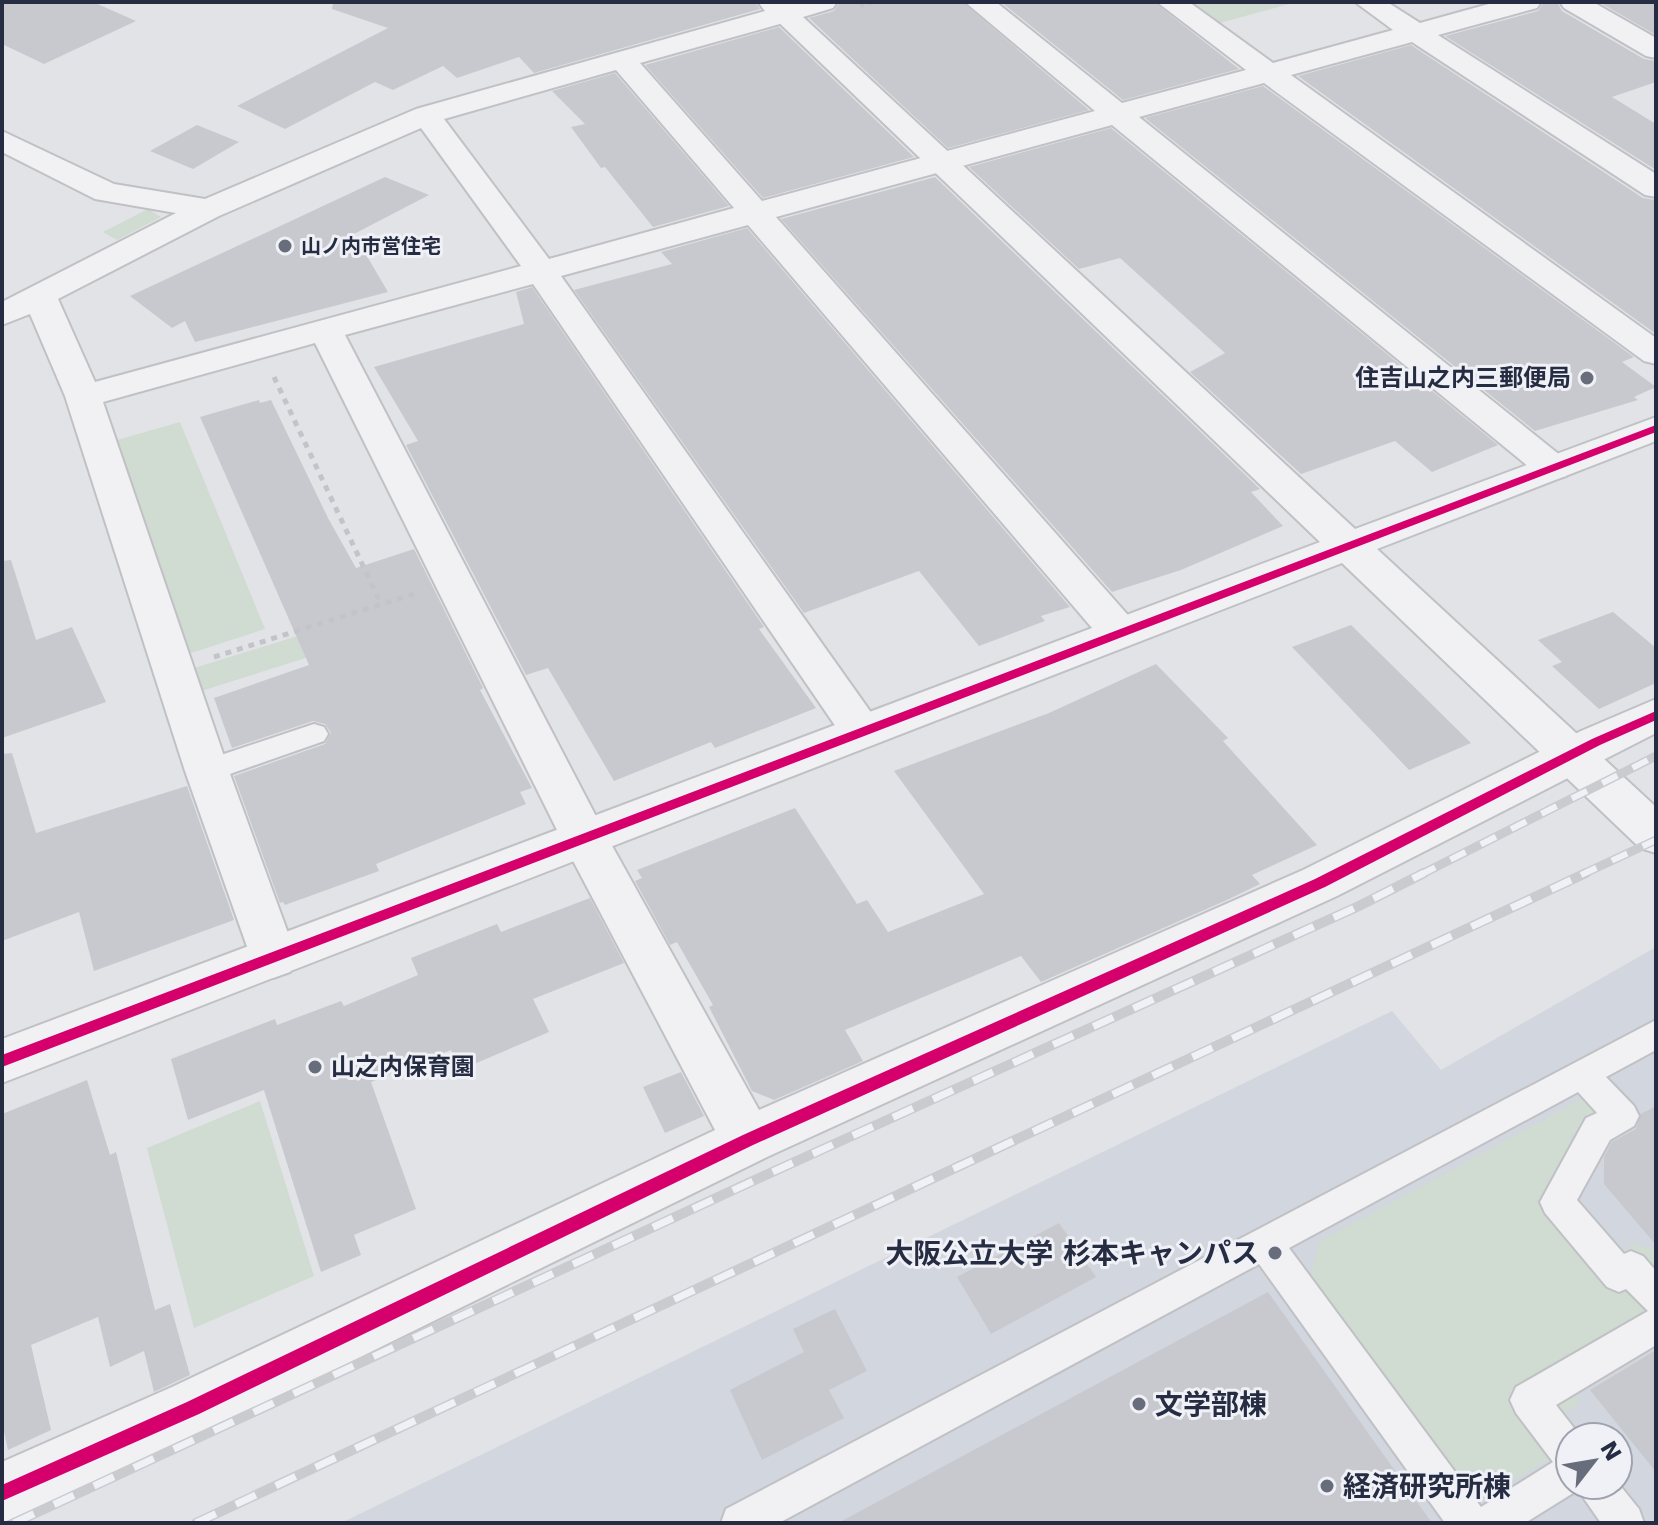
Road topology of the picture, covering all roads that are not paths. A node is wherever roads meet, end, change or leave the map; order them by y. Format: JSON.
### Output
{"nodes":[{"id":1,"x":823,"y":2,"type":"edge"},
{"id":2,"x":979,"y":2,"type":"edge"},
{"id":3,"x":1171,"y":2,"type":"edge"},
{"id":4,"x":1369,"y":2,"type":"edge"},
{"id":5,"x":1527,"y":2,"type":"edge"},
{"id":6,"x":1574,"y":2,"type":"edge"},
{"id":7,"x":778,"y":8,"type":"edge"},
{"id":8,"x":1418,"y":33,"type":"junction"},
{"id":9,"x":1656,"y":50,"type":"edge"},
{"id":10,"x":623,"y":61,"type":"junction"},
{"id":11,"x":1270,"y":74,"type":"junction"},
{"id":12,"x":1114,"y":113,"type":"junction"},
{"id":13,"x":426,"y":115,"type":"junction"},
{"id":14,"x":2,"y":140,"type":"edge"},
{"id":15,"x":943,"y":162,"type":"junction"},
{"id":16,"x":1656,"y":188,"type":"edge"},
{"id":17,"x":208,"y":209,"type":"junction"},
{"id":18,"x":757,"y":212,"type":"junction"},
{"id":19,"x":541,"y":271,"type":"junction"},
{"id":20,"x":40,"y":297,"type":"junction"},
{"id":21,"x":2,"y":315,"type":"edge"},
{"id":22,"x":325,"y":329,"type":"junction"},
{"id":23,"x":1656,"y":354,"type":"edge"},
{"id":24,"x":83,"y":396,"type":"junction"},
{"id":25,"x":1656,"y":428,"type":"edge"},
{"id":26,"x":1553,"y":468,"type":"junction"},
{"id":27,"x":1349,"y":548,"type":"junction"},
{"id":28,"x":1119,"y":632,"type":"junction"},
{"id":29,"x":1656,"y":715,"type":"edge"},
{"id":30,"x":862,"y":732,"type":"junction"},
{"id":31,"x":314,"y":734,"type":"dead end"},
{"id":32,"x":1570,"y":756,"type":"junction"},
{"id":33,"x":207,"y":771,"type":"junction"},
{"id":34,"x":1656,"y":835,"type":"edge"},
{"id":35,"x":583,"y":836,"type":"junction"},
{"id":36,"x":273,"y":958,"type":"junction"},
{"id":37,"x":1656,"y":1034,"type":"edge"},
{"id":38,"x":2,"y":1061,"type":"edge"},
{"id":39,"x":1582,"y":1074,"type":"junction"},
{"id":40,"x":748,"y":1140,"type":"junction"},
{"id":41,"x":1265,"y":1243,"type":"junction"},
{"id":42,"x":1656,"y":1297,"type":"edge"},
{"id":43,"x":1656,"y":1325,"type":"edge"},
{"id":44,"x":1554,"y":1432,"type":"edge"},
{"id":45,"x":1554,"y":1483,"type":"edge"},
{"id":46,"x":2,"y":1493,"type":"edge"},
{"id":47,"x":1608,"y":1501,"type":"edge"},
{"id":48,"x":740,"y":1523,"type":"edge"},
{"id":49,"x":1469,"y":1523,"type":"edge"},
{"id":50,"x":1490,"y":1523,"type":"edge"},
{"id":51,"x":1625,"y":1523,"type":"edge"}],
"edges":[{"from":1,"to":7,"type":"street"},
{"from":2,"to":12,"type":"street"},
{"from":3,"to":11,"type":"street"},
{"from":4,"to":8,"type":"street"},
{"from":5,"to":8,"type":"street"},
{"from":6,"to":9,"type":"street"},
{"from":7,"to":10,"type":"street"},
{"from":7,"to":15,"type":"street"},
{"from":8,"to":11,"type":"street"},
{"from":8,"to":16,"type":"street"},
{"from":10,"to":13,"type":"street"},
{"from":10,"to":18,"type":"street"},
{"from":11,"to":12,"type":"street"},
{"from":11,"to":23,"type":"street"},
{"from":12,"to":15,"type":"street"},
{"from":12,"to":26,"type":"street"},
{"from":13,"to":17,"type":"street"},
{"from":13,"to":19,"type":"street"},
{"from":14,"to":17,"type":"street"},
{"from":15,"to":18,"type":"street"},
{"from":15,"to":27,"type":"street"},
{"from":17,"to":20,"type":"street"},
{"from":18,"to":19,"type":"street"},
{"from":18,"to":28,"type":"street"},
{"from":19,"to":22,"type":"street"},
{"from":19,"to":30,"type":"street"},
{"from":20,"to":21,"type":"street"},
{"from":20,"to":24,"type":"street"},
{"from":22,"to":24,"type":"street"},
{"from":22,"to":35,"type":"street"},
{"from":24,"to":33,"type":"street"},
{"from":25,"to":26,"type":"street"},
{"from":26,"to":27,"type":"street"},
{"from":27,"to":28,"type":"street"},
{"from":27,"to":32,"type":"street"},
{"from":28,"to":30,"type":"street"},
{"from":29,"to":32,"type":"street"},
{"from":30,"to":35,"type":"street"},
{"from":31,"to":33,"type":"lane"},
{"from":32,"to":34,"type":"street"},
{"from":32,"to":40,"type":"street"},
{"from":33,"to":36,"type":"street"},
{"from":35,"to":36,"type":"street"},
{"from":35,"to":40,"type":"street"},
{"from":36,"to":38,"type":"street"},
{"from":37,"to":39,"type":"lane"},
{"from":39,"to":41,"type":"lane"},
{"from":39,"to":42,"type":"lane"},
{"from":40,"to":46,"type":"street"},
{"from":41,"to":48,"type":"lane"},
{"from":41,"to":49,"type":"lane"},
{"from":43,"to":44,"type":"lane"},
{"from":45,"to":50,"type":"lane"},
{"from":47,"to":51,"type":"lane"}]}
